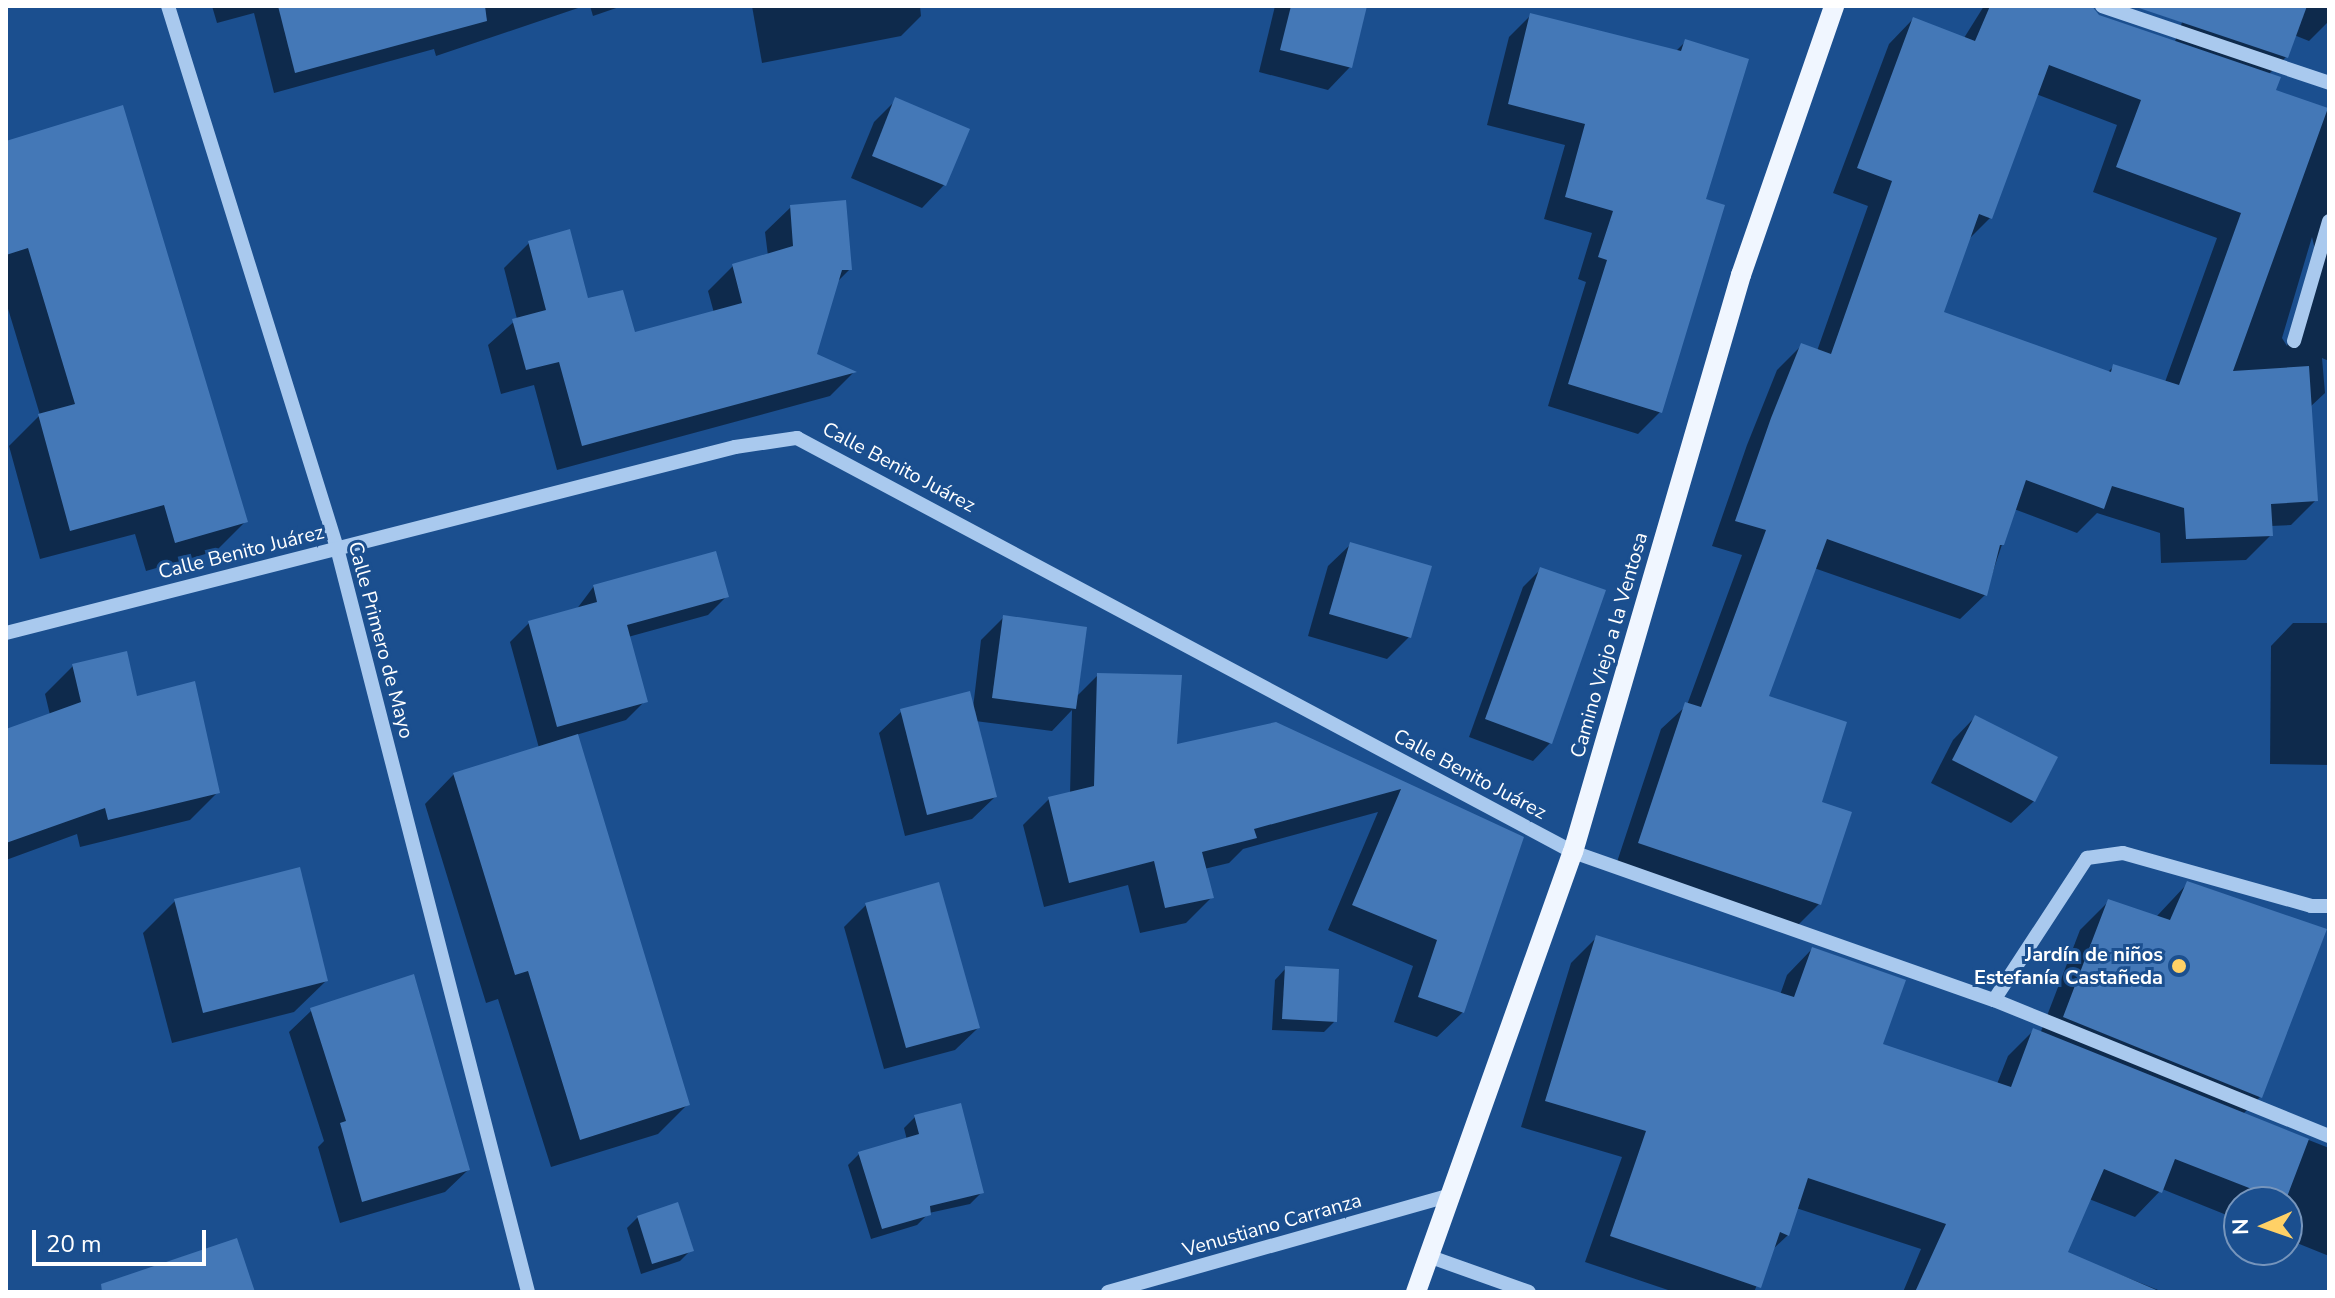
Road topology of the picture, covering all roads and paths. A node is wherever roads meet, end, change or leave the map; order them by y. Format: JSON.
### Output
{"nodes":[{"id":1,"x":168,"y":6,"type":"edge"},
{"id":2,"x":1834,"y":6,"type":"edge"},
{"id":3,"x":2102,"y":6,"type":"edge"},
{"id":4,"x":2329,"y":83,"type":"edge"},
{"id":5,"x":2329,"y":221,"type":"edge"},
{"id":6,"x":2294,"y":341,"type":"dead end"},
{"id":7,"x":337,"y":548,"type":"junction"},
{"id":8,"x":6,"y":633,"type":"edge"},
{"id":9,"x":1573,"y":852,"type":"junction"},
{"id":10,"x":2329,"y":906,"type":"edge"},
{"id":11,"x":1994,"y":1000,"type":"junction"},
{"id":12,"x":2329,"y":1136,"type":"edge"},
{"id":13,"x":1447,"y":1196,"type":"junction"},
{"id":14,"x":1428,"y":1256,"type":"junction"},
{"id":15,"x":528,"y":1292,"type":"edge"},
{"id":16,"x":1108,"y":1292,"type":"edge"},
{"id":17,"x":1416,"y":1292,"type":"edge"},
{"id":18,"x":1529,"y":1292,"type":"edge"}],
"edges":[{"from":1,"to":7,"type":"street","name":"Calle Primero de Mayo"},
{"from":2,"to":9,"type":"main road","name":"Camino Viejo a la Ventosa"},
{"from":3,"to":4,"type":"street"},
{"from":5,"to":6,"type":"street"},
{"from":7,"to":8,"type":"street","name":"Calle Benito Juárez"},
{"from":7,"to":9,"type":"street","name":"Calle Benito Juárez"},
{"from":7,"to":15,"type":"street","name":"Calle Primero de Mayo"},
{"from":9,"to":11,"type":"street","name":"Calle Benito Juárez"},
{"from":9,"to":13,"type":"main road","name":"Camino Viejo a la Ventosa"},
{"from":10,"to":11,"type":"street"},
{"from":11,"to":12,"type":"street","name":"Calle Benito Juárez"},
{"from":13,"to":14,"type":"main road","name":"Camino Viejo a la Ventosa"},
{"from":13,"to":16,"type":"street","name":"Venustiano Carranza"},
{"from":14,"to":17,"type":"main road","name":"Camino Viejo a la Ventosa"},
{"from":14,"to":18,"type":"street"}]}
